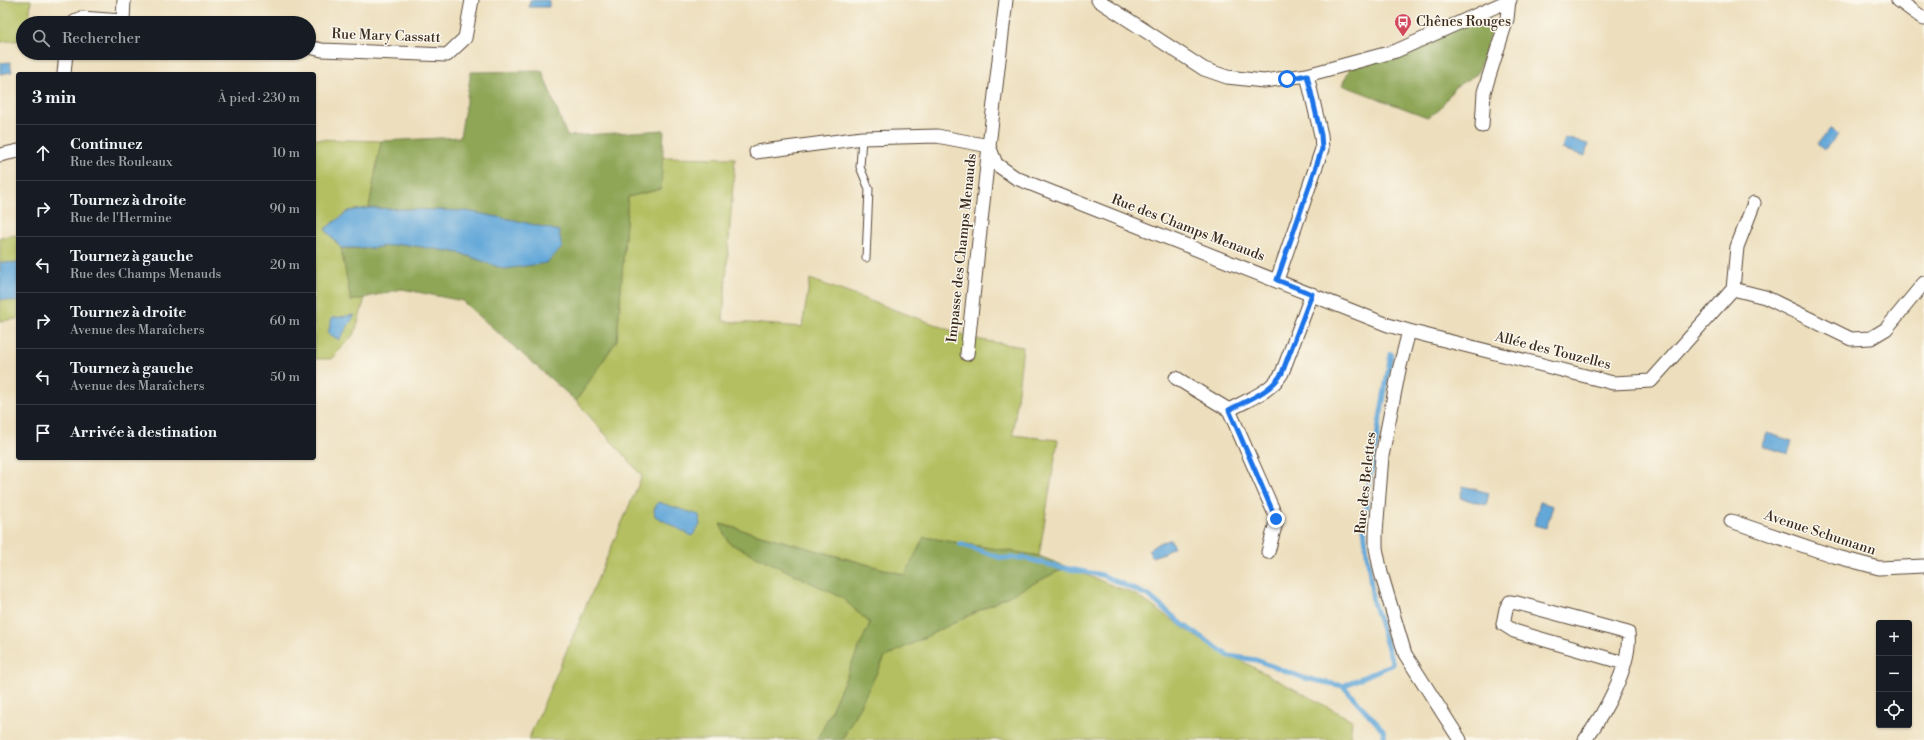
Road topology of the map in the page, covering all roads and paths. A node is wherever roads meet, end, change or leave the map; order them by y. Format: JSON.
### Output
{"nodes":[{"id":1,"x":124,"y":0,"type":"edge"},
{"id":2,"x":472,"y":0,"type":"edge"},
{"id":3,"x":1006,"y":0,"type":"edge"},
{"id":4,"x":1098,"y":0,"type":"edge"},
{"id":5,"x":1509,"y":0,"type":"edge"},
{"id":6,"x":1898,"y":0,"type":"edge"},
{"id":7,"x":124,"y":16,"type":"edge"},
{"id":8,"x":1924,"y":20,"type":"edge"},
{"id":9,"x":316,"y":49,"type":"edge"},
{"id":10,"x":65,"y":60,"type":"edge"},
{"id":11,"x":64,"y":72,"type":"edge"},
{"id":12,"x":1307,"y":75,"type":"junction"},
{"id":13,"x":1482,"y":126,"type":"dead end"},
{"id":14,"x":862,"y":138,"type":"junction"},
{"id":15,"x":989,"y":146,"type":"junction"},
{"id":16,"x":16,"y":151,"type":"edge"},
{"id":17,"x":756,"y":152,"type":"dead end"},
{"id":18,"x":0,"y":155,"type":"edge"},
{"id":19,"x":1754,"y":203,"type":"dead end"},
{"id":20,"x":866,"y":258,"type":"dead end"},
{"id":21,"x":1277,"y":280,"type":"junction"},
{"id":22,"x":1924,"y":283,"type":"edge"},
{"id":23,"x":1733,"y":289,"type":"junction"},
{"id":24,"x":1312,"y":294,"type":"junction"},
{"id":25,"x":1388,"y":325,"type":"joint"},
{"id":26,"x":1409,"y":332,"type":"junction"},
{"id":27,"x":967,"y":354,"type":"dead end"},
{"id":28,"x":1176,"y":378,"type":"dead end"},
{"id":29,"x":1229,"y":410,"type":"junction"},
{"id":30,"x":1731,"y":521,"type":"dead end"},
{"id":31,"x":1268,"y":552,"type":"dead end"},
{"id":32,"x":1924,"y":566,"type":"edge"},
{"id":33,"x":1624,"y":663,"type":"junction"},
{"id":34,"x":1460,"y":740,"type":"edge"},
{"id":35,"x":1585,"y":740,"type":"edge"}],
"edges":[{"from":1,"to":7,"type":"street"},
{"from":2,"to":9,"type":"street","name":"Rue Mary Cassatt"},
{"from":3,"to":15,"type":"street","name":"Rue des Champs Menauds"},
{"from":4,"to":12,"type":"street"},
{"from":5,"to":12,"type":"street"},
{"from":5,"to":13,"type":"street"},
{"from":6,"to":8,"type":"street"},
{"from":10,"to":11,"type":"street"},
{"from":12,"to":21,"type":"street"},
{"from":14,"to":15,"type":"street"},
{"from":14,"to":17,"type":"street"},
{"from":14,"to":20,"type":"lane"},
{"from":15,"to":21,"type":"street","name":"Rue des Champs Menauds"},
{"from":15,"to":27,"type":"street","name":"Impasse des Champs Menauds"},
{"from":16,"to":18,"type":"street"},
{"from":19,"to":23,"type":"street"},
{"from":21,"to":24,"type":"street","name":"Rue des Champs Menauds"},
{"from":22,"to":23,"type":"street"},
{"from":23,"to":26,"type":"street","name":"Allée des Touzelles"},
{"from":24,"to":25,"type":"street","name":"Rue des Champs Menauds"},
{"from":24,"to":29,"type":"street"},
{"from":25,"to":26,"type":"street","name":"Allée des Touzelles"},
{"from":26,"to":34,"type":"street","name":"Rue des Belettes"},
{"from":28,"to":29,"type":"street"},
{"from":29,"to":31,"type":"street"},
{"from":30,"to":32,"type":"street","name":"Avenue Schumann"},
{"from":33,"to":33,"type":"street"},
{"from":33,"to":35,"type":"street"}]}
